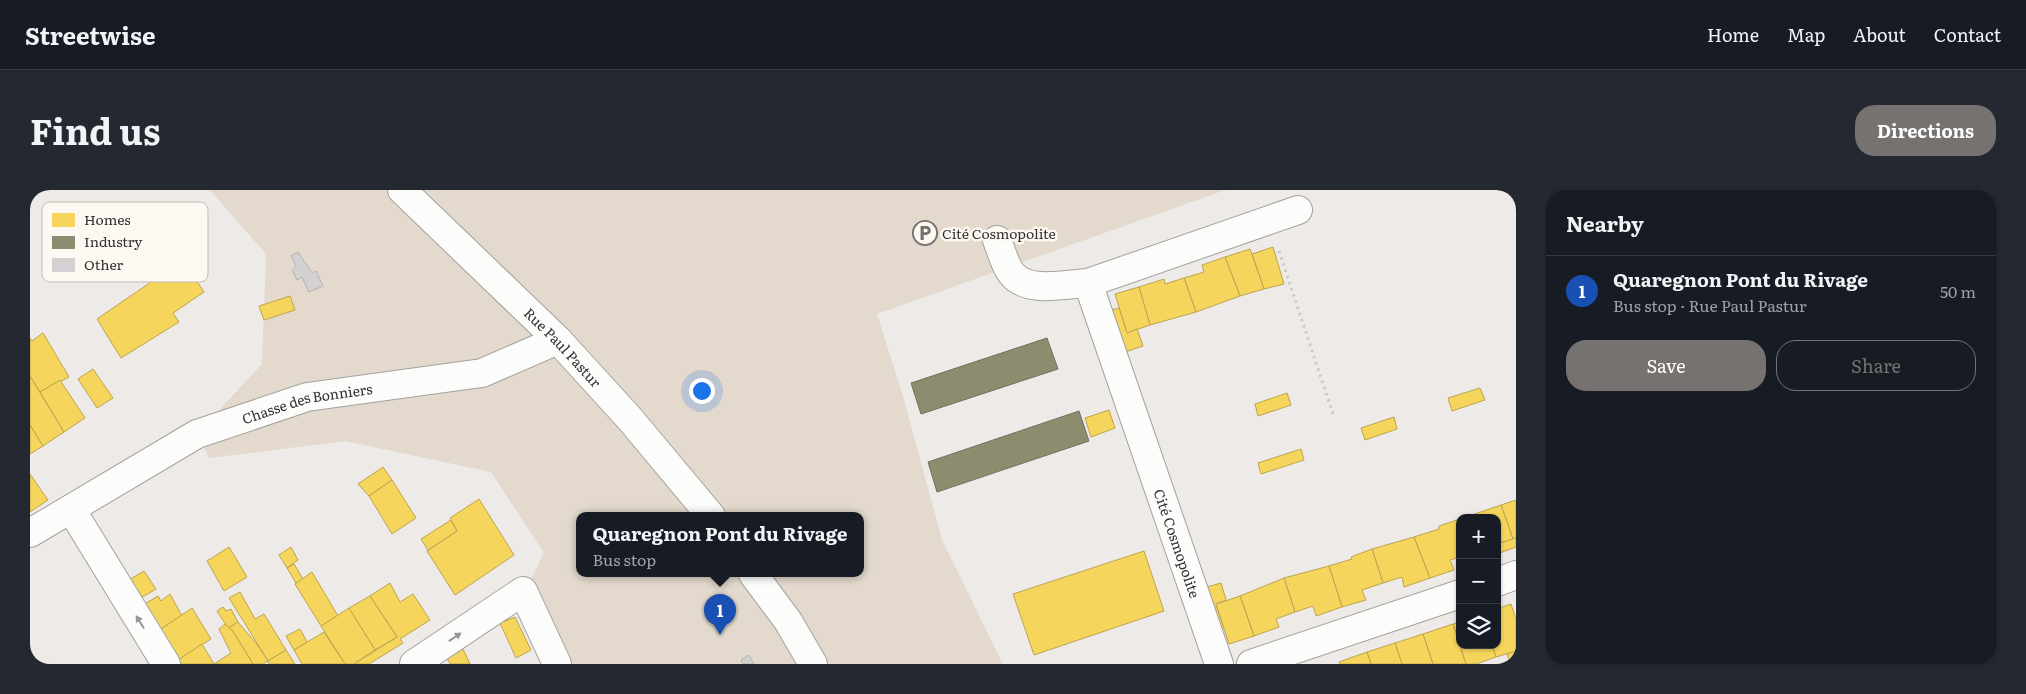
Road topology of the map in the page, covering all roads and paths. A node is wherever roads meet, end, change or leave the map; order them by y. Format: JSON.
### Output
{"nodes":[{"id":1,"x":402,"y":190,"type":"edge"},
{"id":2,"x":1298,"y":210,"type":"dead end"},
{"id":3,"x":1269,"y":221,"type":"junction"},
{"id":4,"x":997,"y":240,"type":"dead end"},
{"id":5,"x":1088,"y":283,"type":"junction"},
{"id":6,"x":558,"y":340,"type":"junction"},
{"id":7,"x":1333,"y":414,"type":"dead end"},
{"id":8,"x":70,"y":509,"type":"junction"},
{"id":9,"x":708,"y":512,"type":"edge"},
{"id":10,"x":30,"y":533,"type":"edge"},
{"id":11,"x":1516,"y":575,"type":"edge"},
{"id":12,"x":755,"y":577,"type":"edge"},
{"id":13,"x":1501,"y":581,"type":"edge"},
{"id":14,"x":1456,"y":595,"type":"edge"},
{"id":15,"x":166,"y":664,"type":"edge"},
{"id":16,"x":414,"y":664,"type":"edge"},
{"id":17,"x":557,"y":664,"type":"edge"},
{"id":18,"x":813,"y":664,"type":"edge"},
{"id":19,"x":1219,"y":664,"type":"edge"},
{"id":20,"x":1251,"y":664,"type":"edge"}],
"edges":[{"from":1,"to":6,"type":"street","name":"Rue Paul Pastur"},
{"from":2,"to":3,"type":"street"},
{"from":3,"to":5,"type":"street"},
{"from":3,"to":7,"type":"path"},
{"from":4,"to":5,"type":"street"},
{"from":5,"to":19,"type":"street","name":"Cité Cosmopolite"},
{"from":6,"to":8,"type":"street","name":"Chasse des Bonniers"},
{"from":6,"to":9,"type":"street","name":"Rue Paul Pastur"},
{"from":8,"to":10,"type":"street","name":"Chasse des Bonniers"},
{"from":15,"to":8,"type":"street","one_way":true},
{"from":11,"to":13,"type":"street"},
{"from":12,"to":18,"type":"street"},
{"from":14,"to":20,"type":"street"},
{"from":16,"to":17,"type":"street","one_way":true}]}
